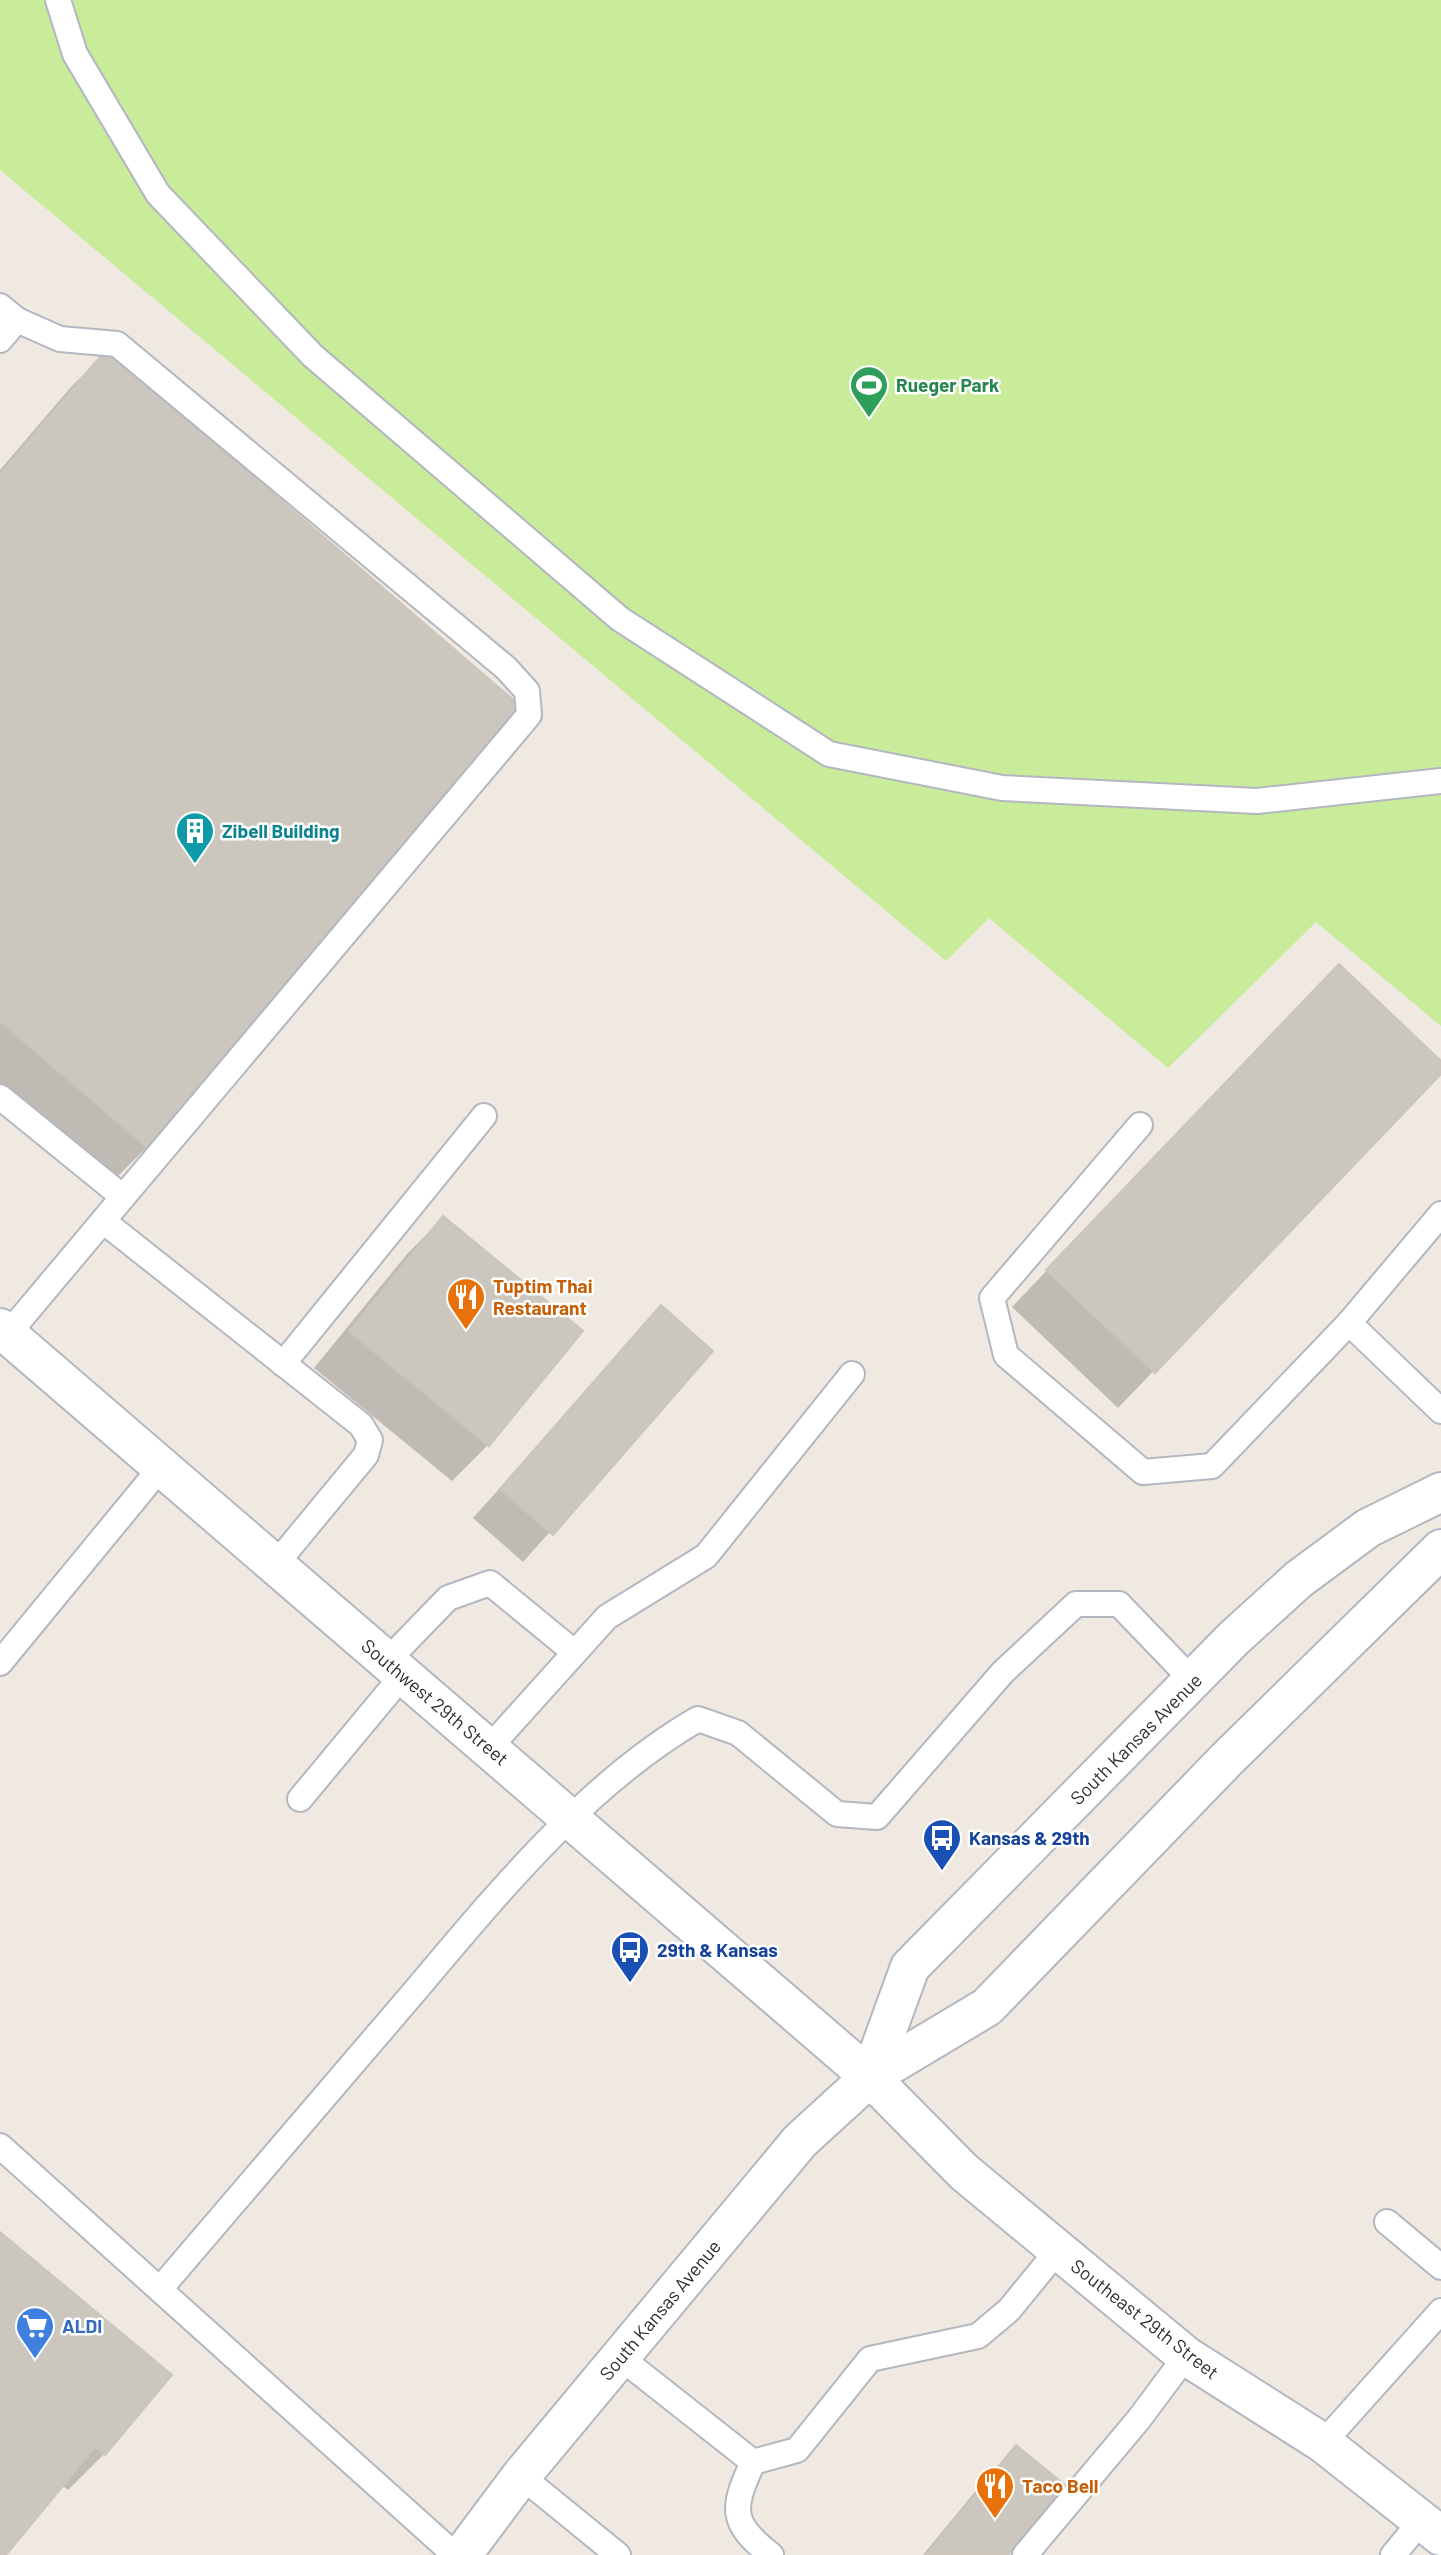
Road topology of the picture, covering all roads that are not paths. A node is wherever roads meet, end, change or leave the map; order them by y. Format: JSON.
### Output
{"nodes":[{"id":1,"x":58,"y":0,"type":"edge"},
{"id":2,"x":8,"y":313,"type":"edge"},
{"id":3,"x":0,"y":340,"type":"edge"},
{"id":4,"x":1441,"y":781,"type":"edge"},
{"id":5,"x":0,"y":1097,"type":"edge"},
{"id":6,"x":484,"y":1116,"type":"dead end"},
{"id":7,"x":1140,"y":1125,"type":"dead end"},
{"id":8,"x":123,"y":1197,"type":"junction"},
{"id":9,"x":1441,"y":1214,"type":"edge"},
{"id":10,"x":103,"y":1221,"type":"junction"},
{"id":11,"x":1349,"y":1323,"type":"junction"},
{"id":12,"x":4,"y":1331,"type":"edge"},
{"id":13,"x":283,"y":1363,"type":"junction"},
{"id":14,"x":852,"y":1374,"type":"dead end"},
{"id":15,"x":1441,"y":1411,"type":"edge"},
{"id":16,"x":162,"y":1466,"type":"junction"},
{"id":17,"x":1441,"y":1492,"type":"edge"},
{"id":18,"x":1441,"y":1549,"type":"edge"},
{"id":19,"x":275,"y":1565,"type":"junction"},
{"id":20,"x":574,"y":1652,"type":"junction"},
{"id":21,"x":0,"y":1662,"type":"edge"},
{"id":22,"x":395,"y":1668,"type":"junction"},
{"id":23,"x":1194,"y":1682,"type":"junction"},
{"id":24,"x":489,"y":1748,"type":"junction"},
{"id":25,"x":300,"y":1799,"type":"dead end"},
{"id":26,"x":572,"y":1817,"type":"junction"},
{"id":27,"x":870,"y":2077,"type":"junction"},
{"id":28,"x":0,"y":2146,"type":"edge"},
{"id":29,"x":1387,"y":2222,"type":"dead end"},
{"id":30,"x":1058,"y":2250,"type":"junction"},
{"id":31,"x":1441,"y":2267,"type":"edge"},
{"id":32,"x":160,"y":2289,"type":"junction"},
{"id":33,"x":1441,"y":2311,"type":"edge"},
{"id":34,"x":1186,"y":2356,"type":"junction"},
{"id":35,"x":621,"y":2358,"type":"junction"},
{"id":36,"x":1323,"y":2444,"type":"junction"},
{"id":37,"x":753,"y":2462,"type":"junction"},
{"id":38,"x":522,"y":2476,"type":"junction"},
{"id":39,"x":1432,"y":2528,"type":"edge"},
{"id":40,"x":455,"y":2555,"type":"edge"},
{"id":41,"x":462,"y":2555,"type":"edge"},
{"id":42,"x":618,"y":2555,"type":"edge"},
{"id":43,"x":771,"y":2555,"type":"edge"},
{"id":44,"x":1025,"y":2555,"type":"edge"},
{"id":45,"x":1393,"y":2555,"type":"edge"}],
"edges":[{"from":1,"to":4,"type":"lane"},
{"from":2,"to":3,"type":"lane"},
{"from":2,"to":8,"type":"lane"},
{"from":5,"to":8,"type":"lane"},
{"from":6,"to":13,"type":"lane"},
{"from":7,"to":11,"type":"lane"},
{"from":8,"to":10,"type":"lane"},
{"from":9,"to":11,"type":"lane"},
{"from":10,"to":12,"type":"lane"},
{"from":10,"to":13,"type":"lane"},
{"from":11,"to":15,"type":"lane"},
{"from":12,"to":16,"type":"main road","name":"Southwest 29th Street"},
{"from":13,"to":19,"type":"lane"},
{"from":14,"to":20,"type":"lane"},
{"from":16,"to":19,"type":"main road","name":"Southwest 29th Street"},
{"from":16,"to":21,"type":"lane"},
{"from":17,"to":23,"type":"main road","name":"South Kansas Avenue"},
{"from":18,"to":27,"type":"main road","name":"South Kansas Avenue"},
{"from":19,"to":22,"type":"main road","name":"Southwest 29th Street"},
{"from":20,"to":22,"type":"lane"},
{"from":20,"to":24,"type":"lane"},
{"from":22,"to":24,"type":"main road","name":"Southwest 29th Street"},
{"from":22,"to":25,"type":"lane"},
{"from":23,"to":26,"type":"lane"},
{"from":23,"to":27,"type":"main road","name":"South Kansas Avenue"},
{"from":24,"to":26,"type":"main road","name":"Southwest 29th Street"},
{"from":26,"to":27,"type":"main road","name":"Southwest 29th Street"},
{"from":26,"to":32,"type":"lane"},
{"from":27,"to":30,"type":"main road","name":"Southeast 29th Street"},
{"from":27,"to":35,"type":"main road","name":"South Kansas Avenue"},
{"from":28,"to":32,"type":"lane"},
{"from":29,"to":31,"type":"lane"},
{"from":30,"to":34,"type":"main road","name":"Southeast 29th Street"},
{"from":30,"to":37,"type":"lane"},
{"from":32,"to":40,"type":"lane"},
{"from":33,"to":36,"type":"lane"},
{"from":34,"to":36,"type":"main road","name":"Southeast 29th Street"},
{"from":34,"to":44,"type":"lane"},
{"from":35,"to":37,"type":"lane"},
{"from":35,"to":38,"type":"main road","name":"South Kansas Avenue"},
{"from":36,"to":39,"type":"main road","name":"Southeast 29th Street"},
{"from":37,"to":43,"type":"lane"},
{"from":38,"to":41,"type":"main road","name":"South Kansas Avenue"},
{"from":38,"to":42,"type":"lane"},
{"from":39,"to":45,"type":"lane"}]}
